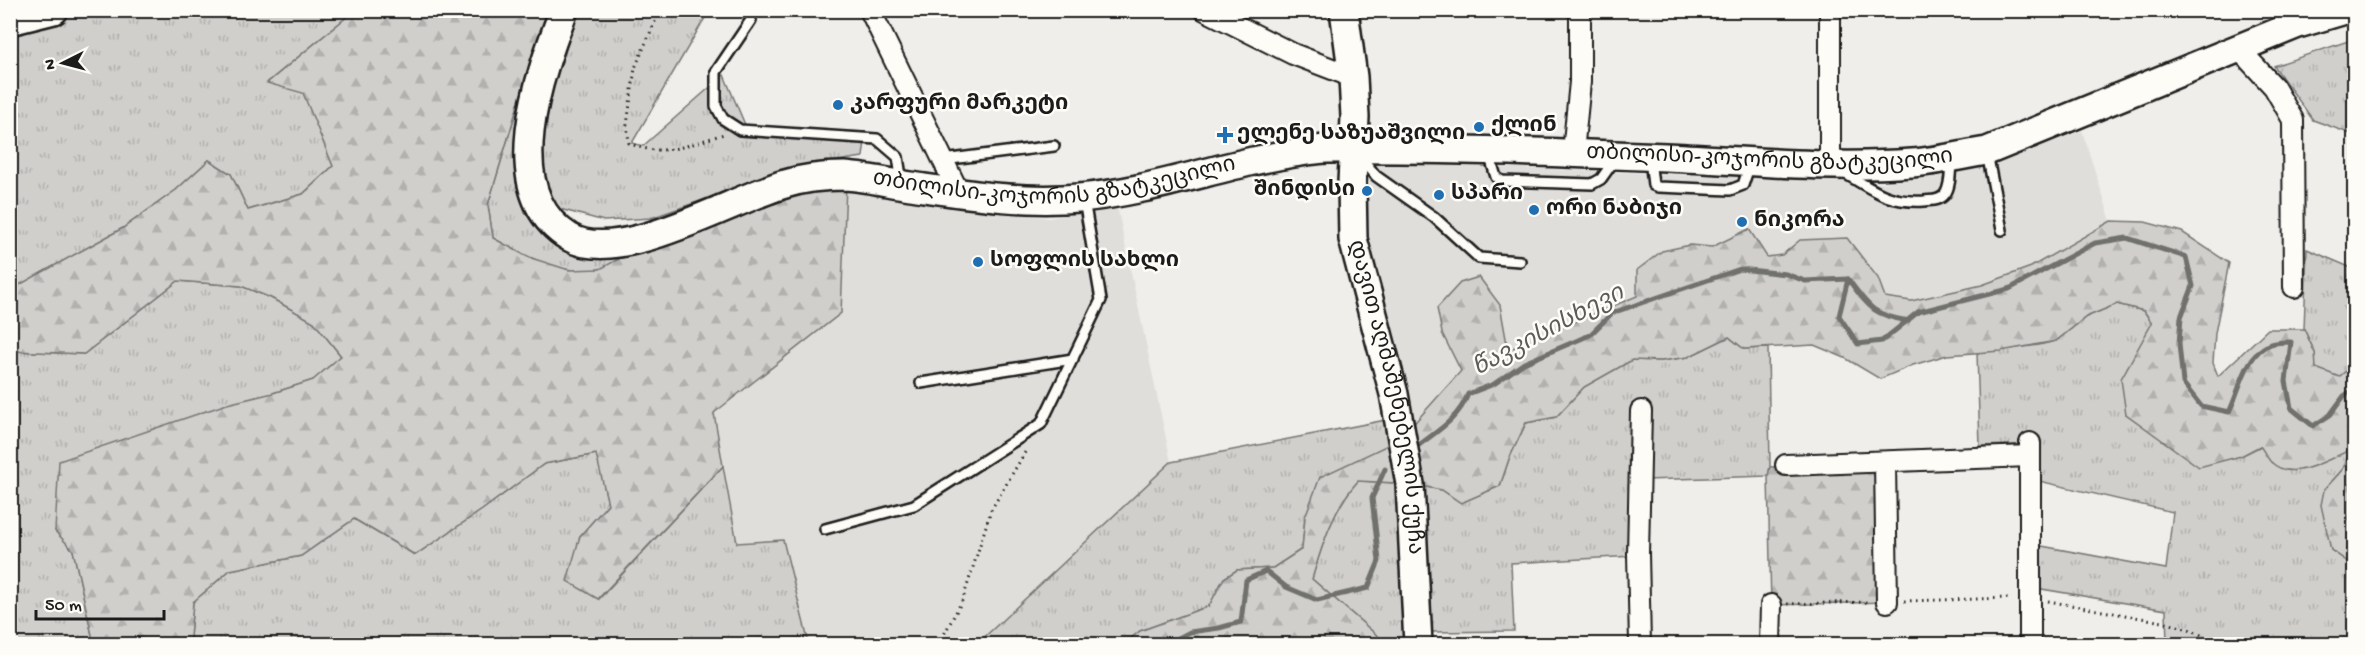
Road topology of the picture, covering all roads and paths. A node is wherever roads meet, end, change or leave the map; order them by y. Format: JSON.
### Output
{"nodes":[{"id":1,"x":54,"y":10,"type":"edge"},
{"id":2,"x":564,"y":10,"type":"edge"},
{"id":3,"x":660,"y":10,"type":"edge"},
{"id":4,"x":870,"y":10,"type":"edge"},
{"id":5,"x":1205,"y":10,"type":"edge"},
{"id":6,"x":1344,"y":10,"type":"edge"},
{"id":7,"x":1580,"y":10,"type":"edge"},
{"id":8,"x":1830,"y":10,"type":"edge"},
{"id":9,"x":2344,"y":10,"type":"edge"},
{"id":10,"x":751,"y":20,"type":"dead end"},
{"id":11,"x":10,"y":21,"type":"edge"},
{"id":12,"x":2238,"y":48,"type":"junction"},
{"id":13,"x":1353,"y":77,"type":"junction"},
{"id":14,"x":740,"y":130,"type":"junction"},
{"id":15,"x":1054,"y":147,"type":"dead end"},
{"id":16,"x":1354,"y":149,"type":"junction"},
{"id":17,"x":1487,"y":149,"type":"junction"},
{"id":18,"x":1987,"y":151,"type":"junction"},
{"id":19,"x":1573,"y":153,"type":"junction"},
{"id":20,"x":1619,"y":155,"type":"junction"},
{"id":21,"x":1952,"y":158,"type":"junction"},
{"id":22,"x":943,"y":160,"type":"junction"},
{"id":23,"x":1830,"y":165,"type":"junction"},
{"id":24,"x":903,"y":185,"type":"junction"},
{"id":25,"x":959,"y":193,"type":"junction"},
{"id":26,"x":1084,"y":198,"type":"junction"},
{"id":27,"x":2002,"y":230,"type":"dead end"},
{"id":28,"x":1521,"y":261,"type":"dead end"},
{"id":29,"x":2294,"y":287,"type":"dead end"},
{"id":30,"x":1073,"y":359,"type":"junction"},
{"id":31,"x":921,"y":383,"type":"dead end"},
{"id":32,"x":1641,"y":411,"type":"dead end"},
{"id":33,"x":1041,"y":424,"type":"junction"},
{"id":34,"x":1885,"y":462,"type":"junction"},
{"id":35,"x":1786,"y":465,"type":"dead end"},
{"id":36,"x":825,"y":529,"type":"dead end"},
{"id":37,"x":2030,"y":598,"type":"junction"},
{"id":38,"x":1887,"y":602,"type":"dead end"},
{"id":39,"x":1771,"y":605,"type":"dead end"},
{"id":40,"x":939,"y":645,"type":"edge"},
{"id":41,"x":1418,"y":645,"type":"edge"},
{"id":42,"x":1640,"y":645,"type":"edge"},
{"id":43,"x":1770,"y":645,"type":"edge"},
{"id":44,"x":2030,"y":645,"type":"edge"},
{"id":45,"x":2218,"y":645,"type":"edge"}],
"edges":[{"from":1,"to":11,"type":"main road"},
{"from":2,"to":24,"type":"main road","name":"თბილისი-კოჯორის გზატკეცილი"},
{"from":3,"to":14,"type":"path"},
{"from":4,"to":22,"type":"street"},
{"from":5,"to":13,"type":"street"},
{"from":6,"to":13,"type":"main road","name":"დავით აღმაშენებელის ქუჩა"},
{"from":7,"to":19,"type":"street"},
{"from":8,"to":23,"type":"street"},
{"from":9,"to":12,"type":"main road","name":"თბილისი-კოჯორის გზატკეცილი"},
{"from":10,"to":14,"type":"lane"},
{"from":12,"to":18,"type":"main road","name":"თბილისი-კოჯორის გზატკეცილი"},
{"from":12,"to":29,"type":"street"},
{"from":13,"to":16,"type":"main road","name":"დავით აღმაშენებელის ქუჩა"},
{"from":14,"to":24,"type":"lane"},
{"from":15,"to":22,"type":"lane"},
{"from":16,"to":17,"type":"main road","name":"თბილისი-კოჯორის გზატკეცილი"},
{"from":16,"to":26,"type":"main road","name":"თბილისი-კოჯორის გზატკეცილი"},
{"from":16,"to":28,"type":"lane"},
{"from":16,"to":41,"type":"main road","name":"დავით აღმაშენებელის ქუჩა"},
{"from":17,"to":19,"type":"main road","name":"თბილისი-კოჯორის გზატკეცილი"},
{"from":17,"to":20,"type":"lane"},
{"from":18,"to":21,"type":"main road","name":"თბილისი-კოჯორის გზატკეცილი"},
{"from":18,"to":27,"type":"lane"},
{"from":19,"to":20,"type":"main road","name":"თბილისი-კოჯორის გზატკეცილი"},
{"from":20,"to":23,"type":"main road","name":"თბილისი-კოჯორის გზატკეცილი"},
{"from":21,"to":23,"type":"main road","name":"თბილისი-კოჯორის გზატკეცილი"},
{"from":21,"to":23,"type":"lane"},
{"from":22,"to":25,"type":"street"},
{"from":24,"to":25,"type":"main road","name":"თბილისი-კოჯორის გზატკეცილი"},
{"from":25,"to":26,"type":"main road","name":"თბილისი-კოჯორის გზატკეცილი"},
{"from":26,"to":30,"type":"lane"},
{"from":30,"to":31,"type":"lane"},
{"from":30,"to":33,"type":"lane"},
{"from":32,"to":42,"type":"street"},
{"from":33,"to":36,"type":"lane"},
{"from":33,"to":40,"type":"path"},
{"from":34,"to":35,"type":"street"},
{"from":34,"to":37,"type":"street"},
{"from":34,"to":38,"type":"street"},
{"from":37,"to":44,"type":"street"},
{"from":37,"to":45,"type":"path"},
{"from":39,"to":43,"type":"street"}]}
